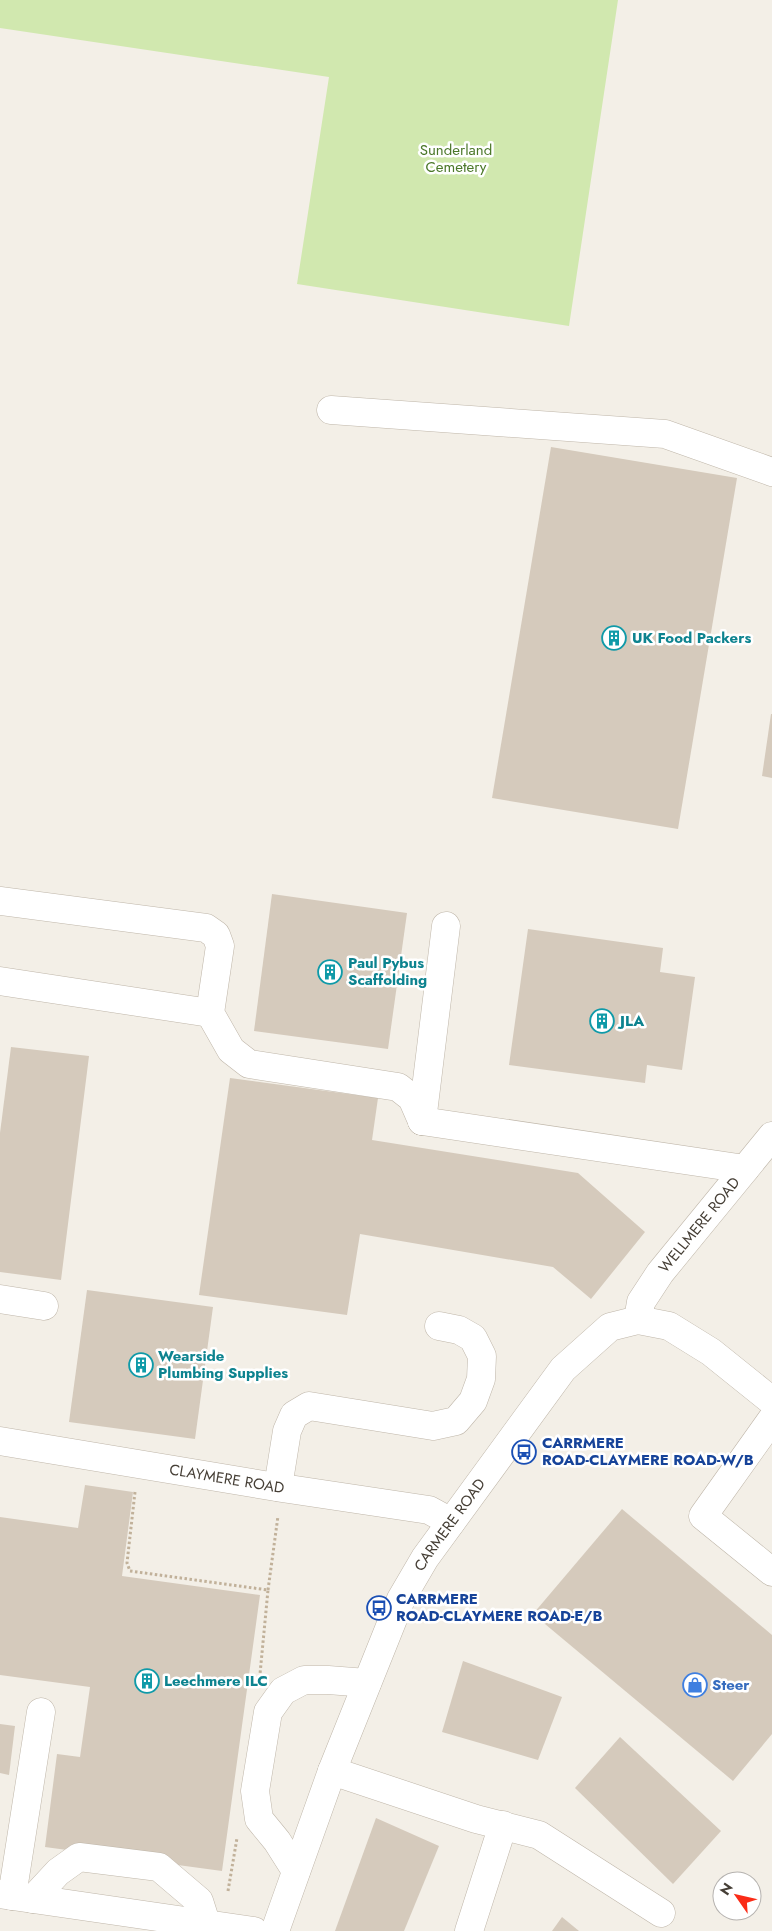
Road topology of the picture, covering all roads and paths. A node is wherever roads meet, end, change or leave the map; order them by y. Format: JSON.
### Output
{"nodes":[{"id":1,"x":331,"y":410,"type":"dead end"},
{"id":2,"x":772,"y":472,"type":"edge"},
{"id":3,"x":0,"y":901,"type":"edge"},
{"id":4,"x":446,"y":926,"type":"dead end"},
{"id":5,"x":0,"y":981,"type":"edge"},
{"id":6,"x":210,"y":1013,"type":"junction"},
{"id":7,"x":422,"y":1121,"type":"junction"},
{"id":8,"x":772,"y":1136,"type":"edge"},
{"id":9,"x":745,"y":1169,"type":"junction"},
{"id":10,"x":0,"y":1299,"type":"edge"},
{"id":11,"x":44,"y":1306,"type":"dead end"},
{"id":12,"x":638,"y":1320,"type":"junction"},
{"id":13,"x":439,"y":1326,"type":"dead end"},
{"id":14,"x":772,"y":1401,"type":"edge"},
{"id":15,"x":772,"y":1419,"type":"edge"},
{"id":16,"x":0,"y":1441,"type":"edge"},
{"id":17,"x":136,"y":1488,"type":"dead end"},
{"id":18,"x":280,"y":1488,"type":"junction"},
{"id":19,"x":451,"y":1522,"type":"junction"},
{"id":20,"x":772,"y":1572,"type":"edge"},
{"id":21,"x":268,"y":1590,"type":"junction"},
{"id":22,"x":259,"y":1683,"type":"dead end"},
{"id":23,"x":368,"y":1683,"type":"junction"},
{"id":24,"x":41,"y":1712,"type":"dead end"},
{"id":25,"x":332,"y":1771,"type":"junction"},
{"id":26,"x":503,"y":1825,"type":"junction"},
{"id":27,"x":238,"y":1830,"type":"dead end"},
{"id":28,"x":296,"y":1871,"type":"junction"},
{"id":29,"x":15,"y":1896,"type":"edge"},
{"id":30,"x":202,"y":1912,"type":"junction"},
{"id":31,"x":661,"y":1913,"type":"dead end"},
{"id":32,"x":254,"y":1931,"type":"edge"},
{"id":33,"x":275,"y":1931,"type":"edge"},
{"id":34,"x":469,"y":1931,"type":"edge"}],
"edges":[{"from":1,"to":2,"type":"street"},
{"from":3,"to":6,"type":"street"},
{"from":4,"to":7,"type":"street"},
{"from":5,"to":6,"type":"street"},
{"from":6,"to":7,"type":"street"},
{"from":7,"to":9,"type":"street"},
{"from":8,"to":9,"type":"street","name":"WELLMERE ROAD"},
{"from":9,"to":12,"type":"street","name":"WELLMERE ROAD"},
{"from":10,"to":11,"type":"street"},
{"from":12,"to":14,"type":"street","name":"CARMERE ROAD"},
{"from":12,"to":19,"type":"street","name":"CARMERE ROAD"},
{"from":13,"to":18,"type":"street"},
{"from":15,"to":20,"type":"street"},
{"from":16,"to":18,"type":"street","name":"CLAYMERE ROAD"},
{"from":17,"to":21,"type":"path"},
{"from":18,"to":19,"type":"street","name":"CLAYMERE ROAD"},
{"from":18,"to":21,"type":"path"},
{"from":19,"to":23,"type":"street","name":"CARMERE ROAD"},
{"from":21,"to":22,"type":"path"},
{"from":23,"to":25,"type":"street","name":"CARMERE ROAD"},
{"from":23,"to":28,"type":"street"},
{"from":24,"to":29,"type":"street"},
{"from":25,"to":26,"type":"street"},
{"from":25,"to":28,"type":"street","name":"CARMERE ROAD"},
{"from":26,"to":31,"type":"street"},
{"from":26,"to":34,"type":"street"},
{"from":27,"to":30,"type":"path"},
{"from":28,"to":33,"type":"street","name":"CARMERE ROAD"},
{"from":29,"to":30,"type":"street"},
{"from":29,"to":30,"type":"street"},
{"from":30,"to":32,"type":"street"}]}
